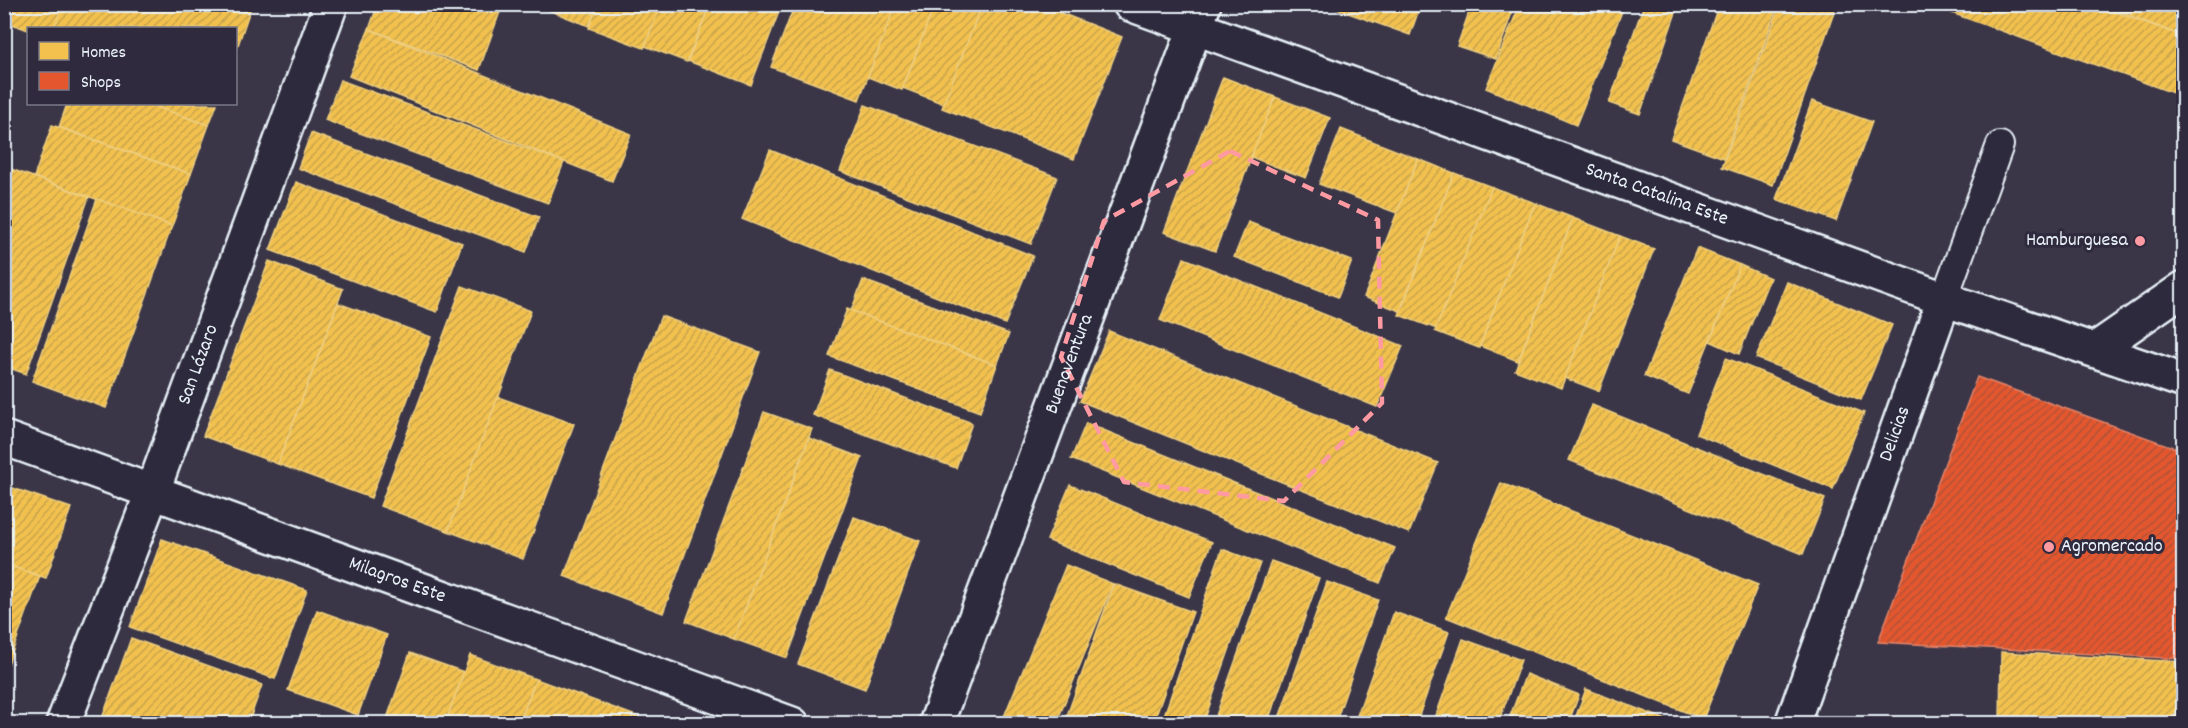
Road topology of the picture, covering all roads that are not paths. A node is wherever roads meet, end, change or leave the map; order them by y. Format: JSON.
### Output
{"nodes":[{"id":1,"x":331,"y":4,"type":"edge"},
{"id":2,"x":1130,"y":4,"type":"edge"},
{"id":3,"x":1200,"y":17,"type":"edge"},
{"id":4,"x":2000,"y":145,"type":"dead end"},
{"id":5,"x":2184,"y":288,"type":"edge"},
{"id":6,"x":1944,"y":299,"type":"junction"},
{"id":7,"x":2096,"y":350,"type":"junction"},
{"id":8,"x":2184,"y":381,"type":"edge"},
{"id":9,"x":4,"y":438,"type":"edge"},
{"id":10,"x":152,"y":493,"type":"junction"},
{"id":11,"x":63,"y":723,"type":"edge"},
{"id":12,"x":792,"y":723,"type":"edge"},
{"id":13,"x":936,"y":723,"type":"edge"},
{"id":14,"x":1792,"y":723,"type":"edge"}],
"edges":[{"from":1,"to":10,"type":"street","name":"San Lázaro"},
{"from":2,"to":3,"type":"street","name":"Santa Catalina Este"},
{"from":3,"to":6,"type":"street","name":"Santa Catalina Este"},
{"from":3,"to":13,"type":"street","name":"Buenaventura"},
{"from":4,"to":6,"type":"lane","name":"Delicias"},
{"from":5,"to":7,"type":"street"},
{"from":6,"to":7,"type":"street","name":"Santa Catalina Este"},
{"from":6,"to":14,"type":"street","name":"Delicias"},
{"from":7,"to":8,"type":"street","name":"Santa Catalina Este"},
{"from":9,"to":10,"type":"street","name":"Milagros Este"},
{"from":10,"to":11,"type":"street","name":"San Lázaro"},
{"from":10,"to":12,"type":"street","name":"Milagros Este"}]}
